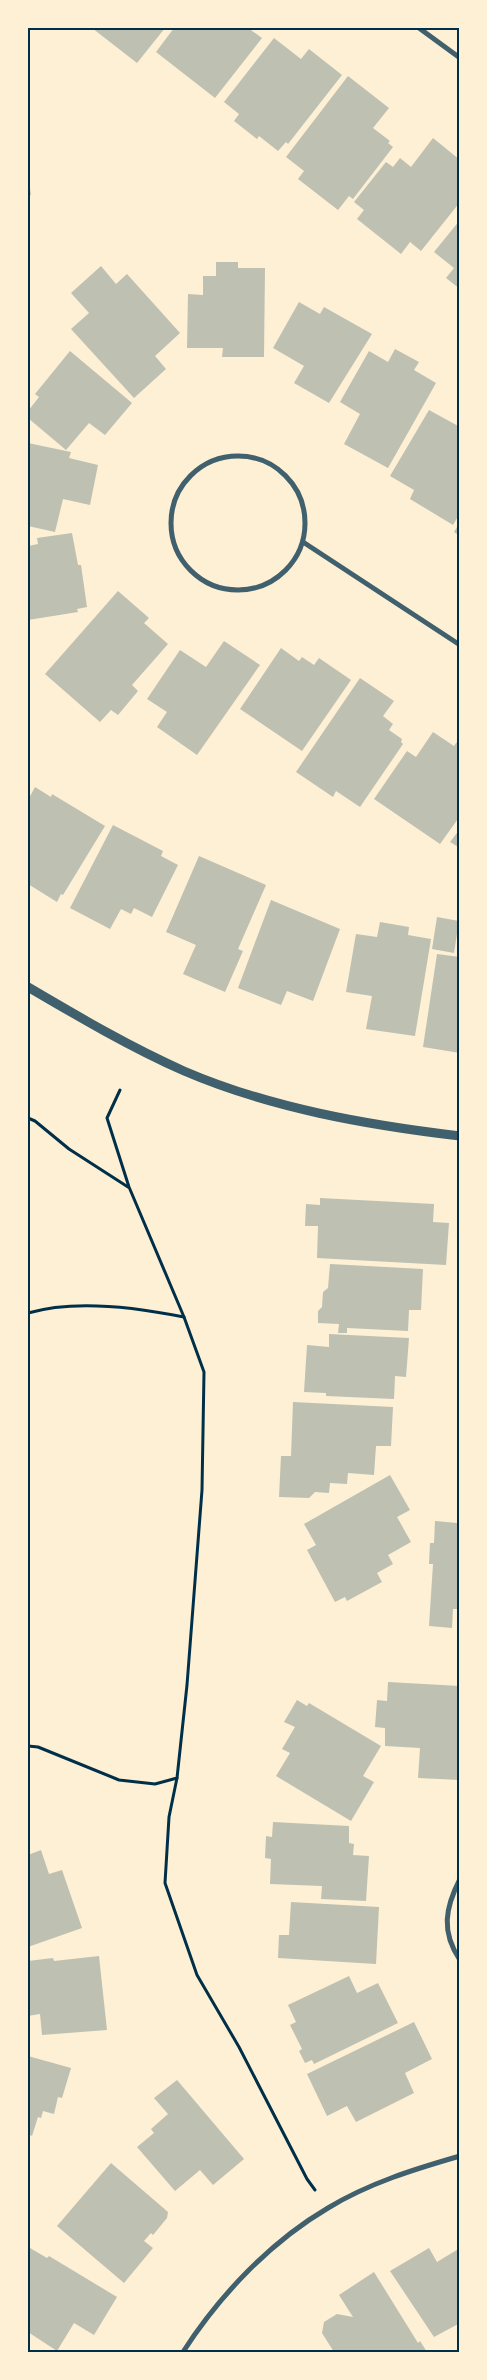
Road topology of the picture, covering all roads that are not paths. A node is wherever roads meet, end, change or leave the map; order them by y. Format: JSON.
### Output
{"nodes":[{"id":1,"x":418,"y":28,"type":"edge"},
{"id":2,"x":460,"y":58,"type":"edge"},
{"id":3,"x":303,"y":542,"type":"junction"},
{"id":4,"x":460,"y":645,"type":"edge"},
{"id":5,"x":28,"y":987,"type":"edge"},
{"id":6,"x":460,"y":1136,"type":"edge"},
{"id":7,"x":460,"y":1879,"type":"edge"},
{"id":8,"x":460,"y":1960,"type":"edge"},
{"id":9,"x":460,"y":2156,"type":"edge"},
{"id":10,"x":183,"y":2352,"type":"edge"}],
"edges":[{"from":1,"to":2,"type":"street"},
{"from":3,"to":3,"type":"street"},
{"from":3,"to":4,"type":"street"},
{"from":5,"to":6,"type":"street"},
{"from":7,"to":8,"type":"street"},
{"from":9,"to":10,"type":"street"}]}
